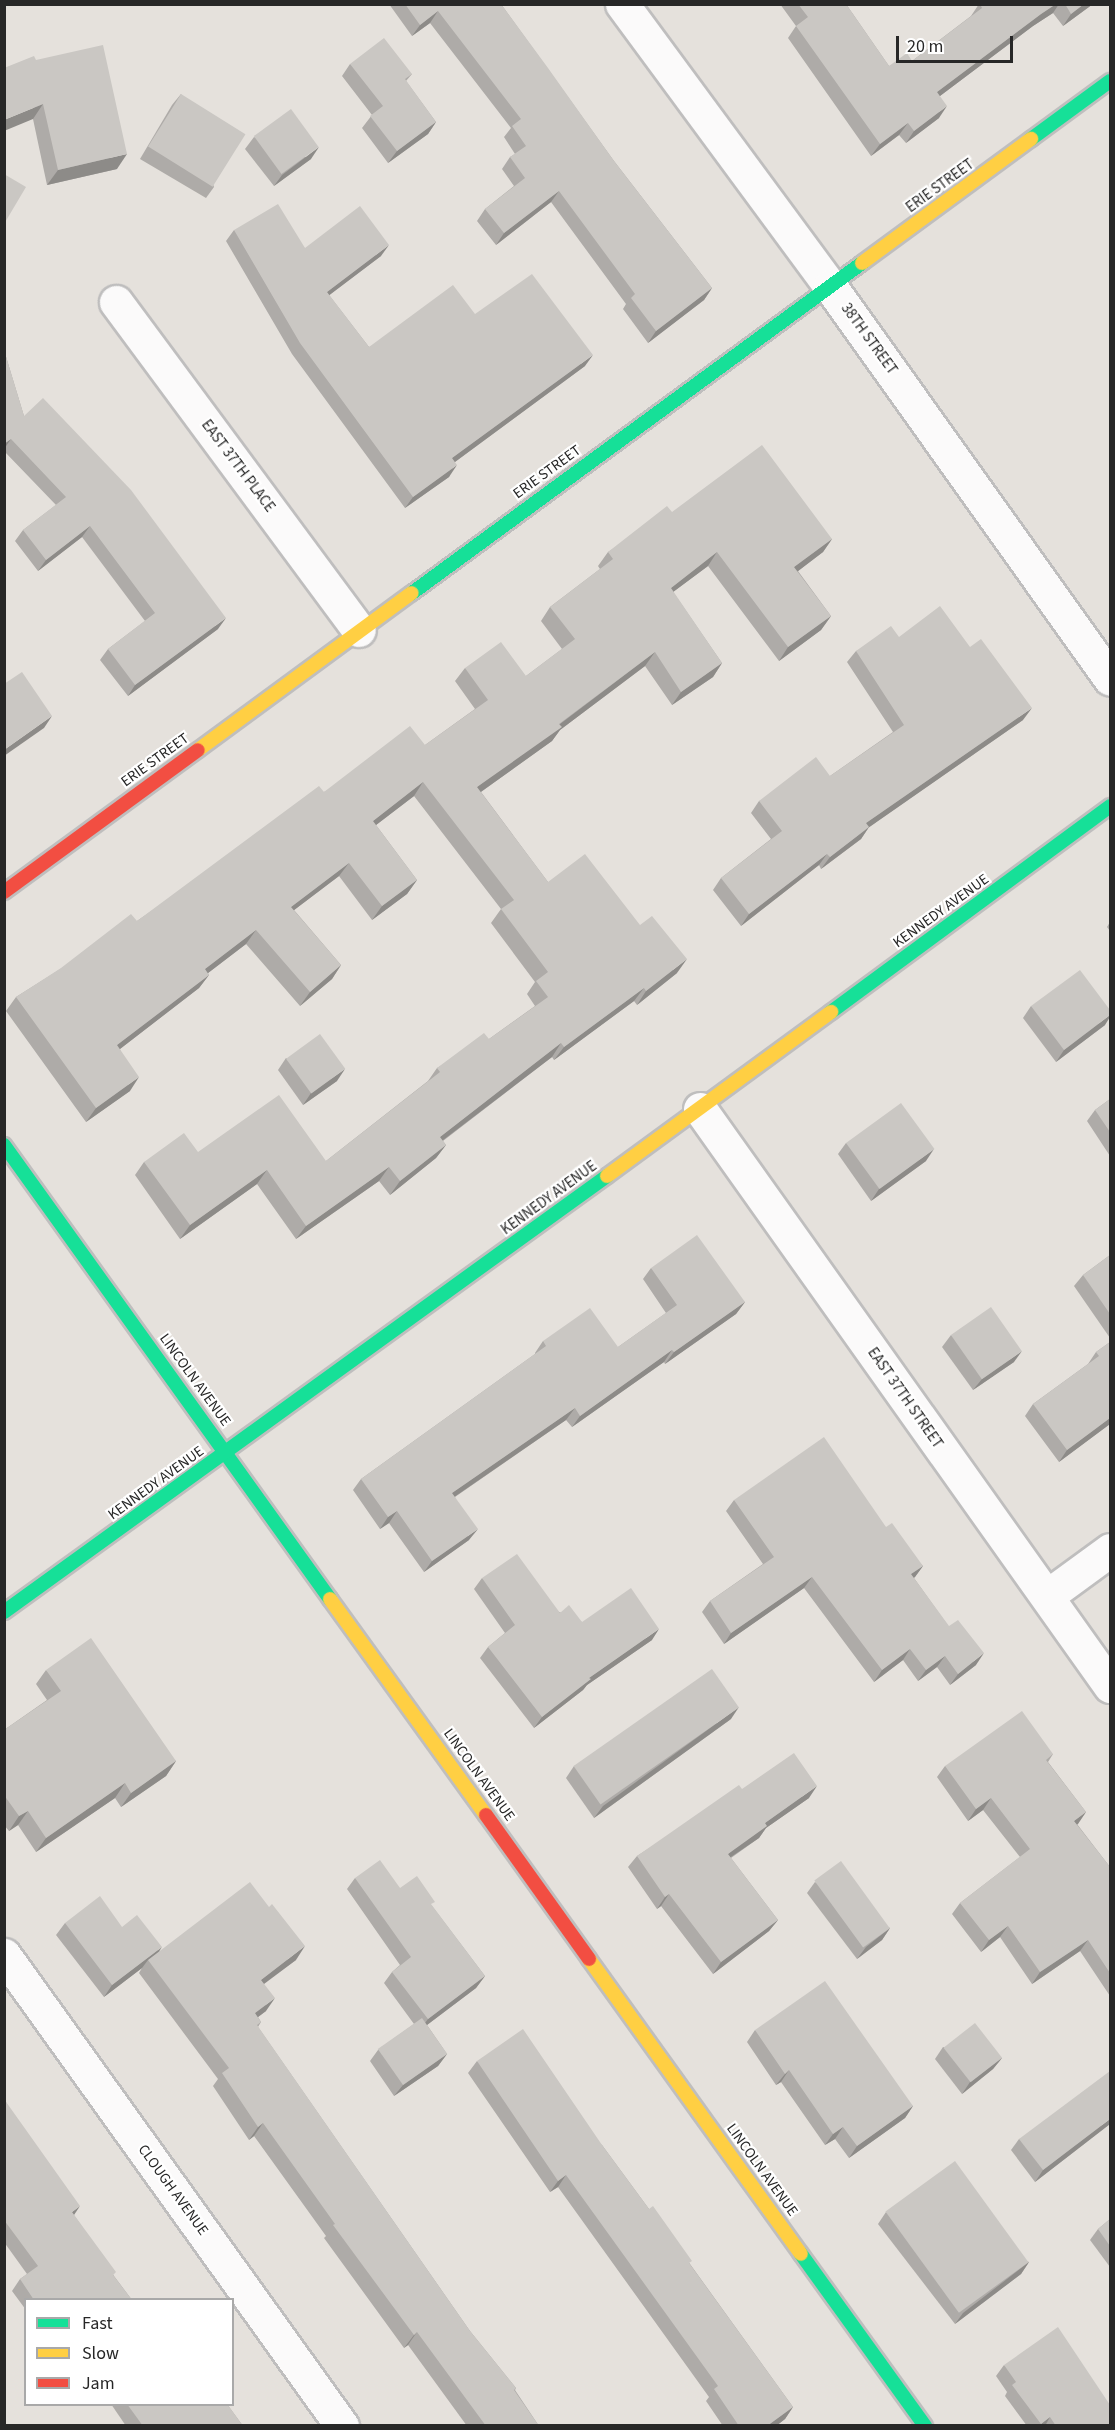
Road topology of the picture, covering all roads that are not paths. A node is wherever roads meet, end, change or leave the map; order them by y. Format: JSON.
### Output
{"nodes":[{"id":1,"x":622,"y":4,"type":"edge"},
{"id":2,"x":1110,"y":81,"type":"edge"},
{"id":3,"x":831,"y":286,"type":"junction"},
{"id":4,"x":116,"y":302,"type":"dead end"},
{"id":5,"x":359,"y":630,"type":"junction"},
{"id":6,"x":1110,"y":678,"type":"edge"},
{"id":7,"x":1110,"y":806,"type":"edge"},
{"id":8,"x":4,"y":892,"type":"edge"},
{"id":9,"x":700,"y":1109,"type":"junction"},
{"id":10,"x":4,"y":1144,"type":"edge"},
{"id":11,"x":227,"y":1452,"type":"junction"},
{"id":12,"x":1110,"y":1550,"type":"edge"},
{"id":13,"x":1047,"y":1596,"type":"junction"},
{"id":14,"x":4,"y":1612,"type":"edge"},
{"id":15,"x":1110,"y":1686,"type":"edge"},
{"id":16,"x":4,"y":1955,"type":"edge"},
{"id":17,"x":913,"y":2421,"type":"edge"},
{"id":18,"x":342,"y":2426,"type":"edge"}],
"edges":[{"from":1,"to":3,"type":"street","name":"38TH STREET"},
{"from":2,"to":3,"type":"street","name":"ERIE STREET"},
{"from":3,"to":5,"type":"street","name":"ERIE STREET"},
{"from":3,"to":6,"type":"street","name":"38TH STREET"},
{"from":4,"to":5,"type":"street","name":"EAST 37TH PLACE"},
{"from":5,"to":8,"type":"street","name":"ERIE STREET"},
{"from":7,"to":9,"type":"street","name":"KENNEDY AVENUE"},
{"from":9,"to":11,"type":"street","name":"KENNEDY AVENUE"},
{"from":9,"to":13,"type":"street","name":"EAST 37TH STREET"},
{"from":10,"to":11,"type":"street","name":"LINCOLN AVENUE"},
{"from":11,"to":14,"type":"street","name":"KENNEDY AVENUE"},
{"from":11,"to":17,"type":"street","name":"LINCOLN AVENUE"},
{"from":12,"to":13,"type":"street"},
{"from":13,"to":15,"type":"street","name":"EAST 37TH STREET"},
{"from":16,"to":18,"type":"street","name":"CLOUGH AVENUE"}]}
